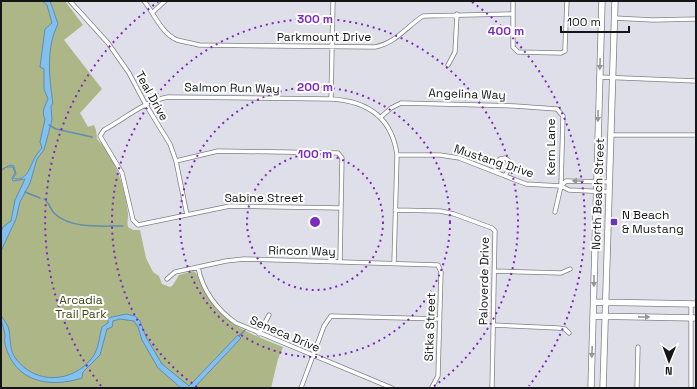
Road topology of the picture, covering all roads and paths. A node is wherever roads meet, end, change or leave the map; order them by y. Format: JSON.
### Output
{"nodes":[{"id":1,"x":70,"y":1,"type":"edge"},
{"id":2,"x":144,"y":1,"type":"edge"},
{"id":3,"x":165,"y":1,"type":"edge"},
{"id":4,"x":333,"y":1,"type":"edge"},
{"id":5,"x":513,"y":1,"type":"edge"},
{"id":6,"x":567,"y":1,"type":"edge"},
{"id":7,"x":602,"y":1,"type":"edge"},
{"id":8,"x":615,"y":1,"type":"edge"},
{"id":9,"x":153,"y":12,"type":"junction"},
{"id":10,"x":457,"y":14,"type":"junction"},
{"id":11,"x":513,"y":14,"type":"junction"},
{"id":12,"x":614,"y":18,"type":"junction"},
{"id":13,"x":696,"y":19,"type":"edge"},
{"id":14,"x":332,"y":48,"type":"junction"},
{"id":15,"x":448,"y":65,"type":"dead end"},
{"id":16,"x":599,"y":77,"type":"junction"},
{"id":17,"x":613,"y":78,"type":"junction"},
{"id":18,"x":696,"y":81,"type":"edge"},
{"id":19,"x":331,"y":99,"type":"junction"},
{"id":20,"x":146,"y":105,"type":"junction"},
{"id":21,"x":558,"y":109,"type":"joint"},
{"id":22,"x":381,"y":118,"type":"junction"},
{"id":23,"x":611,"y":135,"type":"junction"},
{"id":24,"x":696,"y":135,"type":"edge"},
{"id":25,"x":397,"y":155,"type":"junction"},
{"id":26,"x":176,"y":161,"type":"junction"},
{"id":27,"x":496,"y":172,"type":"junction"},
{"id":28,"x":505,"y":176,"type":"junction"},
{"id":29,"x":597,"y":182,"type":"junction"},
{"id":30,"x":610,"y":182,"type":"junction"},
{"id":31,"x":561,"y":186,"type":"junction"},
{"id":32,"x":596,"y":192,"type":"junction"},
{"id":33,"x":610,"y":192,"type":"junction"},
{"id":34,"x":341,"y":208,"type":"junction"},
{"id":35,"x":395,"y":210,"type":"junction"},
{"id":36,"x":555,"y":212,"type":"dead end"},
{"id":37,"x":187,"y":215,"type":"junction"},
{"id":38,"x":340,"y":262,"type":"junction"},
{"id":39,"x":394,"y":263,"type":"junction"},
{"id":40,"x":440,"y":266,"type":"joint"},
{"id":41,"x":198,"y":267,"type":"junction"},
{"id":42,"x":570,"y":269,"type":"dead end"},
{"id":43,"x":495,"y":271,"type":"junction"},
{"id":44,"x":168,"y":279,"type":"dead end"},
{"id":45,"x":594,"y":302,"type":"junction"},
{"id":46,"x":606,"y":302,"type":"junction"},
{"id":47,"x":694,"y":304,"type":"edge"},
{"id":48,"x":269,"y":315,"type":"dead end"},
{"id":49,"x":593,"y":316,"type":"junction"},
{"id":50,"x":605,"y":316,"type":"junction"},
{"id":51,"x":694,"y":318,"type":"edge"},
{"id":52,"x":440,"y":319,"type":"junction"},
{"id":53,"x":494,"y":325,"type":"junction"},
{"id":54,"x":569,"y":333,"type":"dead end"},
{"id":55,"x":258,"y":334,"type":"junction"},
{"id":56,"x":638,"y":347,"type":"dead end"},
{"id":57,"x":312,"y":356,"type":"junction"},
{"id":58,"x":432,"y":387,"type":"dead end"},
{"id":59,"x":301,"y":388,"type":"edge"},
{"id":60,"x":392,"y":388,"type":"edge"},
{"id":61,"x":492,"y":388,"type":"edge"},
{"id":62,"x":591,"y":388,"type":"edge"},
{"id":63,"x":603,"y":388,"type":"edge"},
{"id":64,"x":637,"y":388,"type":"edge"},
{"id":65,"x":691,"y":388,"type":"edge"}],
"edges":[{"from":1,"to":20,"type":"street","name":"Teal Drive"},
{"from":2,"to":9,"type":"street","name":"Parkmount Drive"},
{"from":3,"to":9,"type":"street"},
{"from":4,"to":14,"type":"street"},
{"from":5,"to":11,"type":"street"},
{"from":6,"to":11,"type":"street"},
{"from":7,"to":16,"type":"main road","name":"North Beach Street","one_way":true},
{"from":8,"to":12,"type":"main road","name":"North Beach Street"},
{"from":9,"to":14,"type":"street","name":"Parkmount Drive"},
{"from":10,"to":11,"type":"street","name":"Parkmount Drive"},
{"from":10,"to":14,"type":"street","name":"Parkmount Drive"},
{"from":10,"to":15,"type":"street"},
{"from":12,"to":13,"type":"street"},
{"from":12,"to":17,"type":"main road","name":"North Beach Street"},
{"from":14,"to":19,"type":"street"},
{"from":16,"to":17,"type":"street"},
{"from":16,"to":29,"type":"main road","name":"North Beach Street","one_way":true},
{"from":17,"to":18,"type":"street"},
{"from":17,"to":23,"type":"main road","name":"North Beach Street"},
{"from":19,"to":20,"type":"street","name":"Salmon Run Way"},
{"from":19,"to":22,"type":"street","name":"Salmon Run Way"},
{"from":20,"to":26,"type":"street","name":"Teal Drive"},
{"from":20,"to":37,"type":"street","name":"Salmon Run Way"},
{"from":21,"to":22,"type":"street","name":"Angelina Way"},
{"from":21,"to":31,"type":"street","name":"Kern Lane"},
{"from":22,"to":25,"type":"street","name":"Salmon Run Way"},
{"from":23,"to":24,"type":"street"},
{"from":23,"to":30,"type":"main road","name":"North Beach Street"},
{"from":25,"to":27,"type":"street","name":"Mustang Drive"},
{"from":25,"to":35,"type":"street","name":"Salmon Run Way"},
{"from":26,"to":34,"type":"street"},
{"from":26,"to":37,"type":"street","name":"Teal Drive"},
{"from":27,"to":28,"type":"street","name":"Mustang Drive"},
{"from":27,"to":28,"type":"street"},
{"from":28,"to":31,"type":"street","name":"Mustang Drive"},
{"from":29,"to":30,"type":"street","name":"Mustang Drive"},
{"from":29,"to":31,"type":"street","name":"Mustang Drive","one_way":true},
{"from":29,"to":32,"type":"main road","name":"North Beach Street"},
{"from":30,"to":33,"type":"main road","name":"North Beach Street"},
{"from":31,"to":32,"type":"street","name":"Mustang Drive"},
{"from":31,"to":36,"type":"street","name":"Kern Lane"},
{"from":32,"to":33,"type":"street","name":"Mustang Drive"},
{"from":32,"to":45,"type":"main road","name":"North Beach Street","one_way":true},
{"from":33,"to":46,"type":"main road","name":"North Beach Street"},
{"from":34,"to":37,"type":"street","name":"Sabine Street"},
{"from":34,"to":38,"type":"street"},
{"from":35,"to":39,"type":"street","name":"Salmon Run Way"},
{"from":35,"to":43,"type":"street","name":"Paloverde Drive"},
{"from":38,"to":39,"type":"street","name":"Rincon Way"},
{"from":38,"to":41,"type":"street","name":"Rincon Way"},
{"from":39,"to":40,"type":"street","name":"Rincon Way"},
{"from":40,"to":52,"type":"street","name":"Sitka Street"},
{"from":41,"to":44,"type":"street","name":"Rincon Way"},
{"from":41,"to":55,"type":"street","name":"Seneca Drive"},
{"from":42,"to":43,"type":"street"},
{"from":43,"to":53,"type":"street","name":"Paloverde Drive"},
{"from":45,"to":46,"type":"main road"},
{"from":45,"to":49,"type":"main road","name":"North Beach Street"},
{"from":46,"to":47,"type":"main road"},
{"from":46,"to":50,"type":"main road","name":"North Beach Street"},
{"from":47,"to":51,"type":"street"},
{"from":48,"to":55,"type":"street"},
{"from":49,"to":50,"type":"main road"},
{"from":49,"to":62,"type":"main road","name":"North Beach Street","one_way":true},
{"from":50,"to":51,"type":"main road","one_way":true},
{"from":50,"to":63,"type":"main road","name":"North Beach Street"},
{"from":51,"to":65,"type":"street"},
{"from":52,"to":57,"type":"street"},
{"from":52,"to":58,"type":"street","name":"Sitka Street"},
{"from":53,"to":54,"type":"street"},
{"from":53,"to":61,"type":"street","name":"Paloverde Drive"},
{"from":55,"to":57,"type":"street","name":"Seneca Drive"},
{"from":56,"to":64,"type":"street"},
{"from":57,"to":59,"type":"street"},
{"from":57,"to":60,"type":"street","name":"Seneca Drive"}]}
